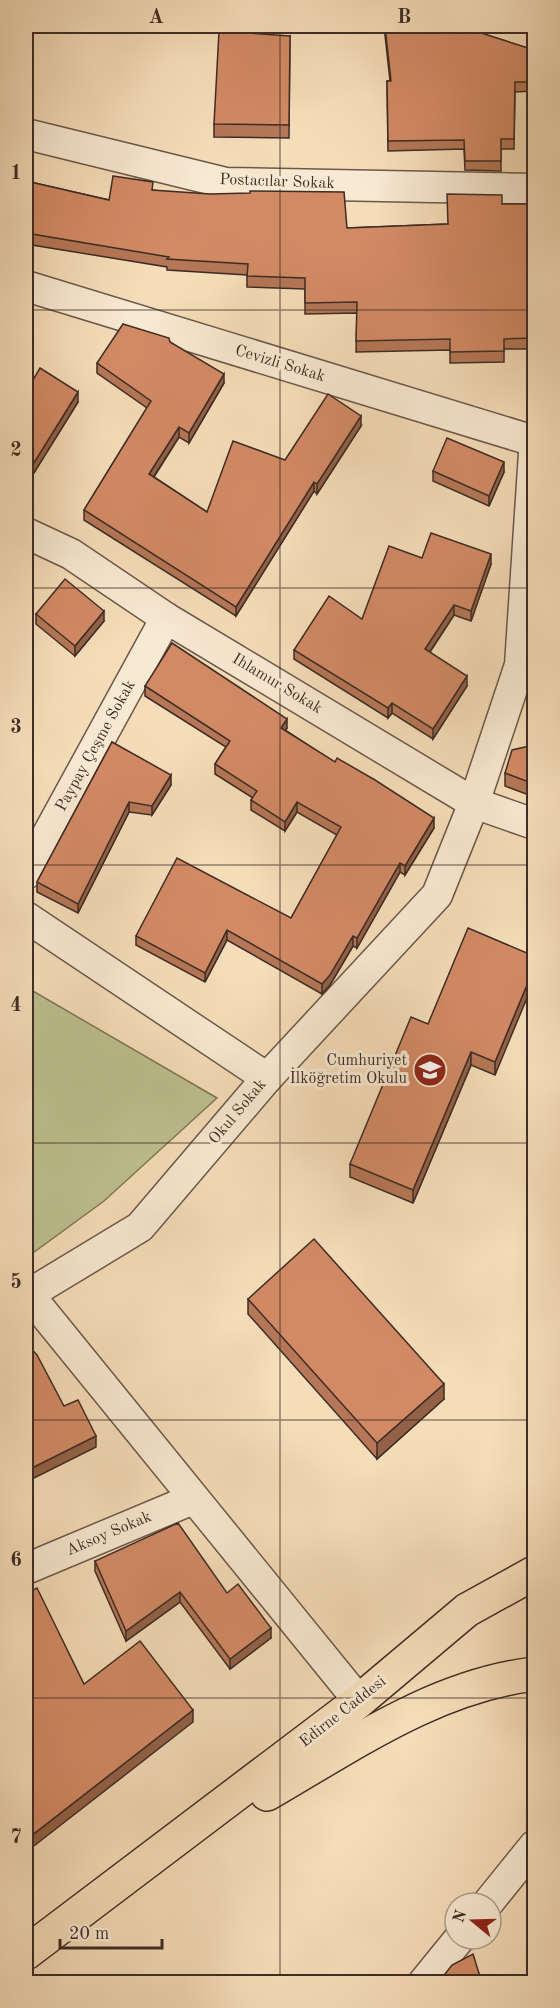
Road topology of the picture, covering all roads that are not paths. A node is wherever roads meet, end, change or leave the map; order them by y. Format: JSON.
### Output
{"nodes":[{"id":1,"x":26,"y":134,"type":"edge"},
{"id":2,"x":534,"y":189,"type":"edge"},
{"id":3,"x":26,"y":286,"type":"edge"},
{"id":4,"x":534,"y":441,"type":"edge"},
{"id":5,"x":534,"y":453,"type":"edge"},
{"id":6,"x":26,"y":533,"type":"edge"},
{"id":7,"x":166,"y":618,"type":"junction"},
{"id":8,"x":474,"y":802,"type":"junction"},
{"id":9,"x":534,"y":824,"type":"edge"},
{"id":10,"x":26,"y":874,"type":"edge"},
{"id":11,"x":26,"y":917,"type":"edge"},
{"id":12,"x":267,"y":1078,"type":"junction"},
{"id":13,"x":27,"y":1295,"type":"edge"},
{"id":14,"x":193,"y":1499,"type":"junction"},
{"id":15,"x":26,"y":1569,"type":"edge"},
{"id":16,"x":534,"y":1573,"type":"edge"},
{"id":17,"x":534,"y":1674,"type":"edge"},
{"id":18,"x":359,"y":1701,"type":"junction"},
{"id":19,"x":534,"y":1846,"type":"edge"},
{"id":20,"x":156,"y":1857,"type":"junction"},
{"id":21,"x":498,"y":1891,"type":"edge"},
{"id":22,"x":449,"y":1951,"type":"edge"},
{"id":23,"x":26,"y":1953,"type":"edge"},
{"id":24,"x":424,"y":1983,"type":"edge"}],
"edges":[{"from":1,"to":2,"type":"street","name":"Postacılar Sokak"},
{"from":3,"to":4,"type":"street","name":"Cevizli Sokak"},
{"from":5,"to":8,"type":"street"},
{"from":6,"to":7,"type":"street","name":"Ihlamur Sokak"},
{"from":7,"to":8,"type":"street","name":"Ihlamur Sokak"},
{"from":7,"to":10,"type":"street","name":"Paypay Çeşme Sokak"},
{"from":8,"to":9,"type":"street","name":"Ihlamur Sokak"},
{"from":8,"to":12,"type":"street","name":"Okul Sokak"},
{"from":11,"to":12,"type":"street"},
{"from":12,"to":13,"type":"street","name":"Okul Sokak"},
{"from":13,"to":14,"type":"street"},
{"from":14,"to":15,"type":"street","name":"Aksoy Sokak"},
{"from":14,"to":18,"type":"street"},
{"from":16,"to":18,"type":"main road","name":"Edirne Caddesi"},
{"from":17,"to":20,"type":"main road"},
{"from":18,"to":20,"type":"main road","name":"Edirne Caddesi"},
{"from":19,"to":21,"type":"street"},
{"from":20,"to":23,"type":"main road"},
{"from":22,"to":24,"type":"street"}]}
